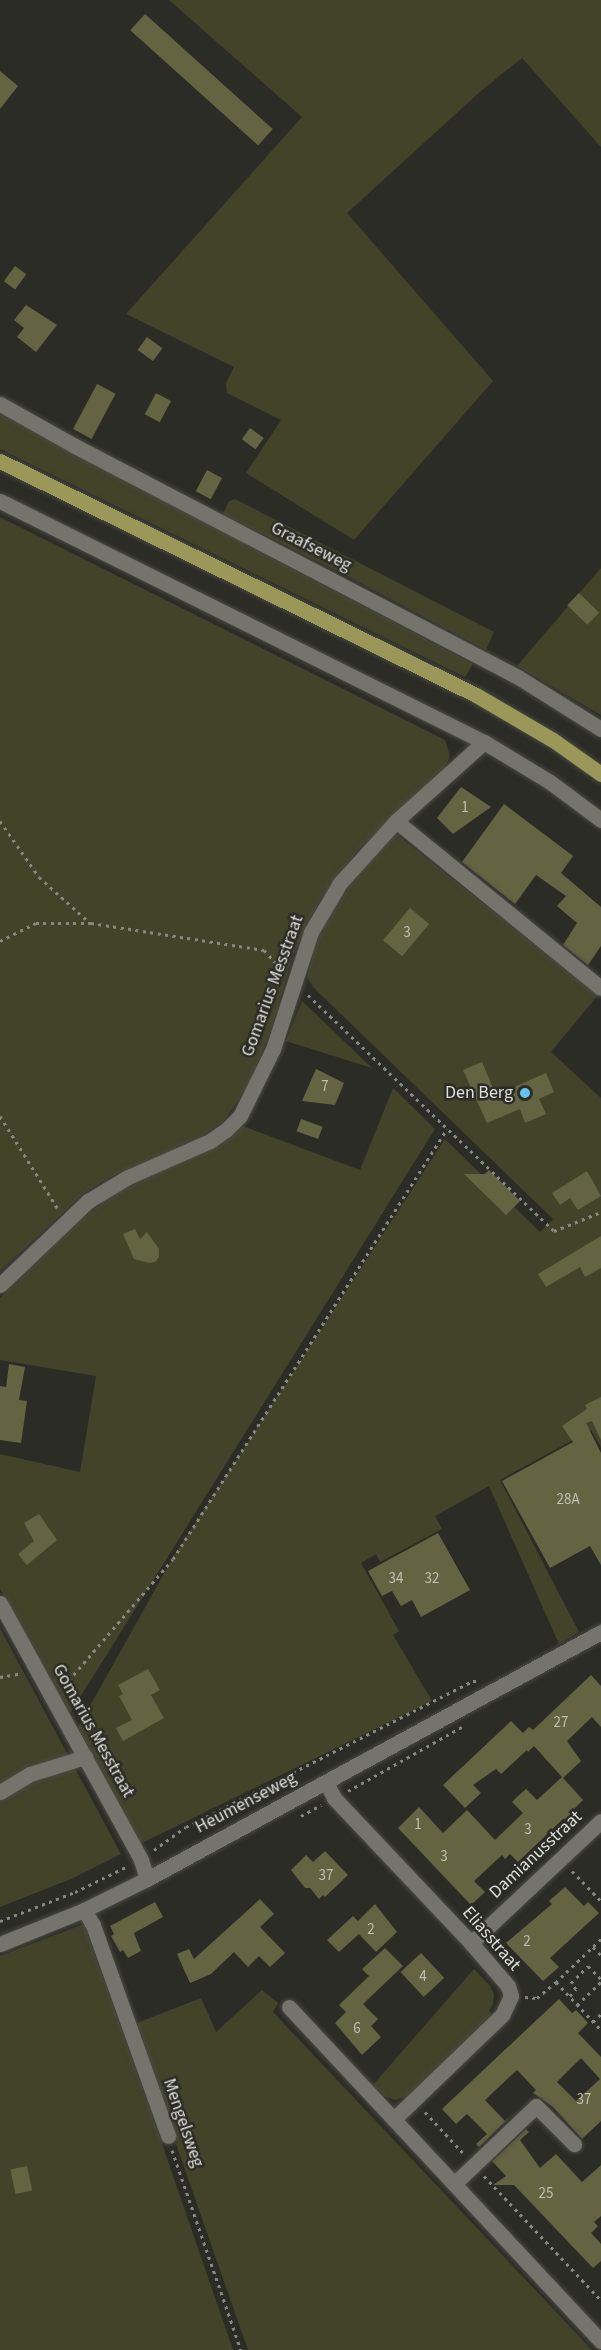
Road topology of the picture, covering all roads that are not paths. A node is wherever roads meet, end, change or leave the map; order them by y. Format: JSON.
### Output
{"nodes":[{"id":1,"x":0,"y":404,"type":"edge"},
{"id":2,"x":0,"y":461,"type":"edge"},
{"id":3,"x":0,"y":501,"type":"edge"},
{"id":4,"x":601,"y":729,"type":"edge"},
{"id":5,"x":484,"y":742,"type":"junction"},
{"id":6,"x":601,"y":774,"type":"edge"},
{"id":7,"x":601,"y":820,"type":"edge"},
{"id":8,"x":396,"y":821,"type":"junction"},
{"id":9,"x":601,"y":988,"type":"edge"},
{"id":10,"x":0,"y":1285,"type":"edge"},
{"id":11,"x":0,"y":1603,"type":"edge"},
{"id":12,"x":601,"y":1632,"type":"edge"},
{"id":13,"x":85,"y":1757,"type":"junction"},
{"id":14,"x":326,"y":1782,"type":"junction"},
{"id":15,"x":0,"y":1792,"type":"edge"},
{"id":16,"x":601,"y":1821,"type":"edge"},
{"id":17,"x":147,"y":1879,"type":"junction"},
{"id":18,"x":84,"y":1910,"type":"junction"},
{"id":19,"x":471,"y":1943,"type":"junction"},
{"id":20,"x":0,"y":1944,"type":"edge"},
{"id":21,"x":289,"y":2007,"type":"dead end"},
{"id":22,"x":394,"y":2119,"type":"junction"},
{"id":23,"x":168,"y":2136,"type":"road end"},
{"id":24,"x":574,"y":2144,"type":"dead end"},
{"id":25,"x":454,"y":2184,"type":"junction"},
{"id":26,"x":601,"y":2341,"type":"edge"}],
"edges":[{"from":1,"to":4,"type":"street","name":"Graafseweg"},
{"from":2,"to":6,"type":"main road"},
{"from":3,"to":5,"type":"street"},
{"from":5,"to":7,"type":"street"},
{"from":5,"to":8,"type":"street","name":"Gomarius Messtraat"},
{"from":8,"to":9,"type":"street"},
{"from":8,"to":10,"type":"street","name":"Gomarius Messtraat"},
{"from":11,"to":13,"type":"street","name":"Gomarius Messtraat"},
{"from":12,"to":14,"type":"street","name":"Heumenseweg"},
{"from":13,"to":15,"type":"street"},
{"from":13,"to":17,"type":"street","name":"Gomarius Messtraat"},
{"from":14,"to":17,"type":"street","name":"Heumenseweg"},
{"from":14,"to":19,"type":"street","name":"Eliasstraat"},
{"from":16,"to":19,"type":"street","name":"Damianusstraat"},
{"from":17,"to":18,"type":"street","name":"Heumenseweg"},
{"from":18,"to":20,"type":"street","name":"Heumenseweg"},
{"from":18,"to":23,"type":"street","name":"Mengelsweg"},
{"from":19,"to":22,"type":"street","name":"Eliasstraat"},
{"from":21,"to":22,"type":"street"},
{"from":22,"to":25,"type":"street"},
{"from":24,"to":25,"type":"street"},
{"from":25,"to":26,"type":"street"}]}
